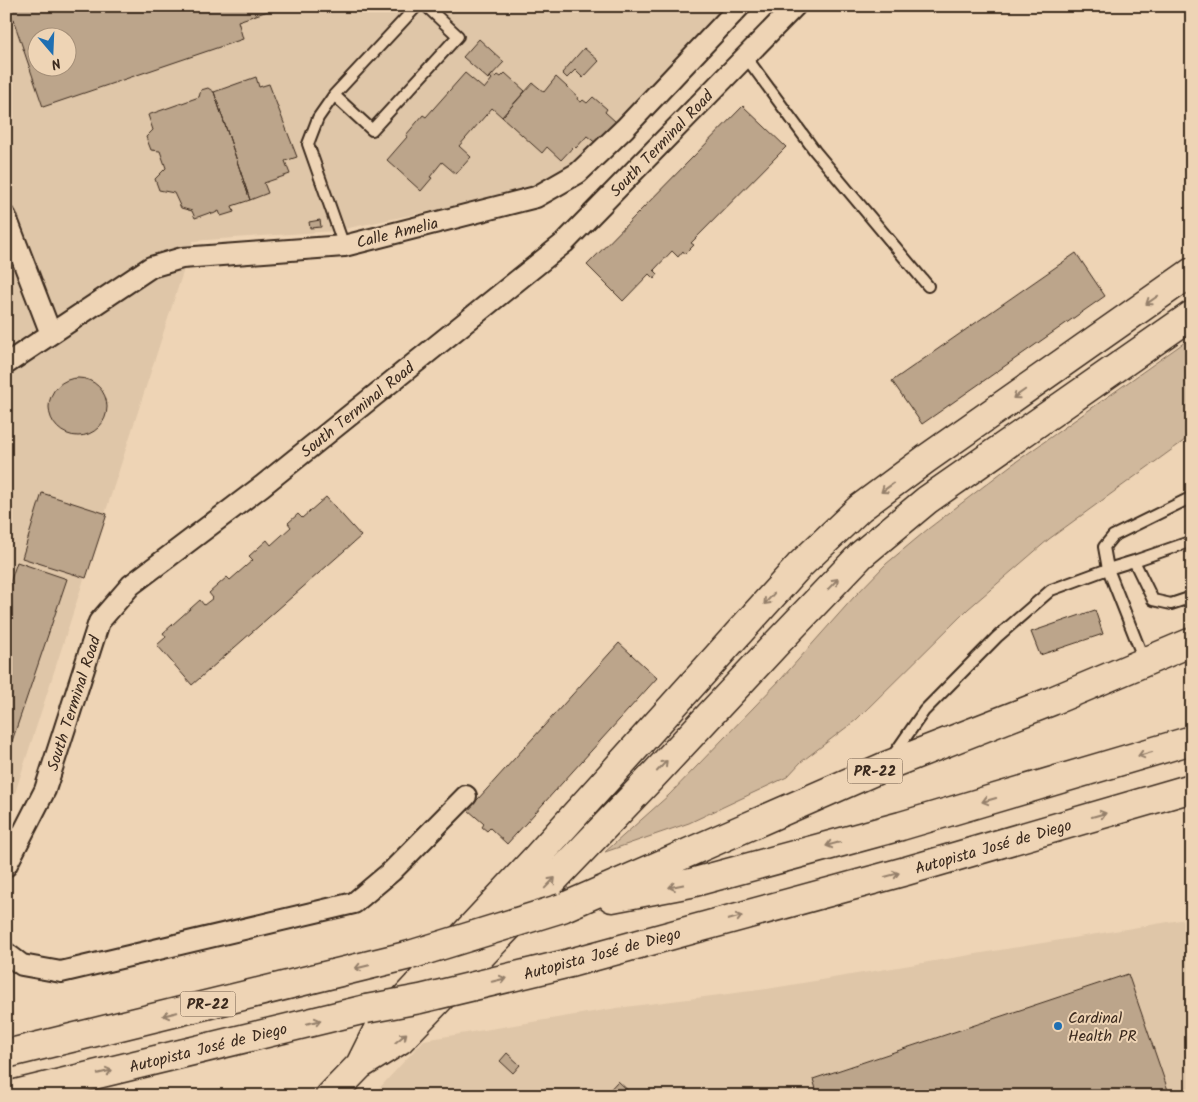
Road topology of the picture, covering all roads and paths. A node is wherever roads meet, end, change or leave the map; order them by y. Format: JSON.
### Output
{"nodes":[{"id":1,"x":417,"y":6,"type":"edge"},
{"id":2,"x":426,"y":6,"type":"edge"},
{"id":3,"x":740,"y":6,"type":"edge"},
{"id":4,"x":795,"y":6,"type":"edge"},
{"id":5,"x":746,"y":57,"type":"junction"},
{"id":6,"x":334,"y":95,"type":"junction"},
{"id":7,"x":6,"y":216,"type":"edge"},
{"id":8,"x":344,"y":246,"type":"junction"},
{"id":9,"x":1192,"y":272,"type":"edge"},
{"id":10,"x":928,"y":286,"type":"dead end"},
{"id":11,"x":1192,"y":315,"type":"edge"},
{"id":12,"x":51,"y":334,"type":"junction"},
{"id":13,"x":6,"y":364,"type":"edge"},
{"id":14,"x":1192,"y":496,"type":"edge"},
{"id":15,"x":1192,"y":540,"type":"edge"},
{"id":16,"x":1134,"y":561,"type":"junction"},
{"id":17,"x":1108,"y":569,"type":"junction"},
{"id":18,"x":1192,"y":597,"type":"edge"},
{"id":19,"x":1192,"y":642,"type":"edge"},
{"id":20,"x":1144,"y":661,"type":"junction"},
{"id":21,"x":1192,"y":740,"type":"edge"},
{"id":22,"x":886,"y":766,"type":"junction"},
{"id":23,"x":1192,"y":788,"type":"edge"},
{"id":24,"x":466,"y":796,"type":"dead end"},
{"id":25,"x":6,"y":866,"type":"edge"},
{"id":26,"x":562,"y":908,"type":"junction"},
{"id":27,"x":6,"y":953,"type":"edge"},
{"id":28,"x":6,"y":1054,"type":"edge"},
{"id":29,"x":360,"y":1065,"type":"junction"},
{"id":30,"x":66,"y":1082,"type":"junction"},
{"id":31,"x":7,"y":1096,"type":"edge"},
{"id":32,"x":34,"y":1096,"type":"edge"},
{"id":33,"x":330,"y":1096,"type":"edge"}],
"edges":[{"from":1,"to":6,"type":"lane"},
{"from":2,"to":6,"type":"lane"},
{"from":3,"to":8,"type":"street","name":"Calle Amelia"},
{"from":4,"to":5,"type":"street","name":"South Terminal Road"},
{"from":5,"to":10,"type":"lane"},
{"from":5,"to":25,"type":"street","name":"South Terminal Road"},
{"from":6,"to":8,"type":"lane"},
{"from":7,"to":12,"type":"street"},
{"from":8,"to":12,"type":"street","name":"Calle Amelia"},
{"from":9,"to":29,"type":"main road","one_way":true},
{"from":29,"to":11,"type":"main road","one_way":true},
{"from":12,"to":13,"type":"street","name":"Calle Amelia"},
{"from":14,"to":17,"type":"lane"},
{"from":15,"to":16,"type":"lane"},
{"from":16,"to":17,"type":"lane"},
{"from":16,"to":18,"type":"lane"},
{"from":17,"to":20,"type":"lane"},
{"from":17,"to":22,"type":"lane"},
{"from":19,"to":20,"type":"main road","number":"PR-22"},
{"from":20,"to":22,"type":"main road","number":"PR-22"},
{"from":21,"to":26,"type":"main road","number":"PR-22","one_way":true},
{"from":22,"to":26,"type":"main road","number":"PR-22"},
{"from":30,"to":23,"type":"main road","name":"Autopista José de Diego","number":"PR-22","one_way":true,"bridge":true},
{"from":24,"to":27,"type":"street"},
{"from":26,"to":28,"type":"main road","number":"PR-22","one_way":true,"bridge":true},
{"from":29,"to":33,"type":"main road"},
{"from":30,"to":31,"type":"main road","name":"Autopista José de Diego","number":"PR-22"},
{"from":30,"to":32,"type":"main road"}]}
